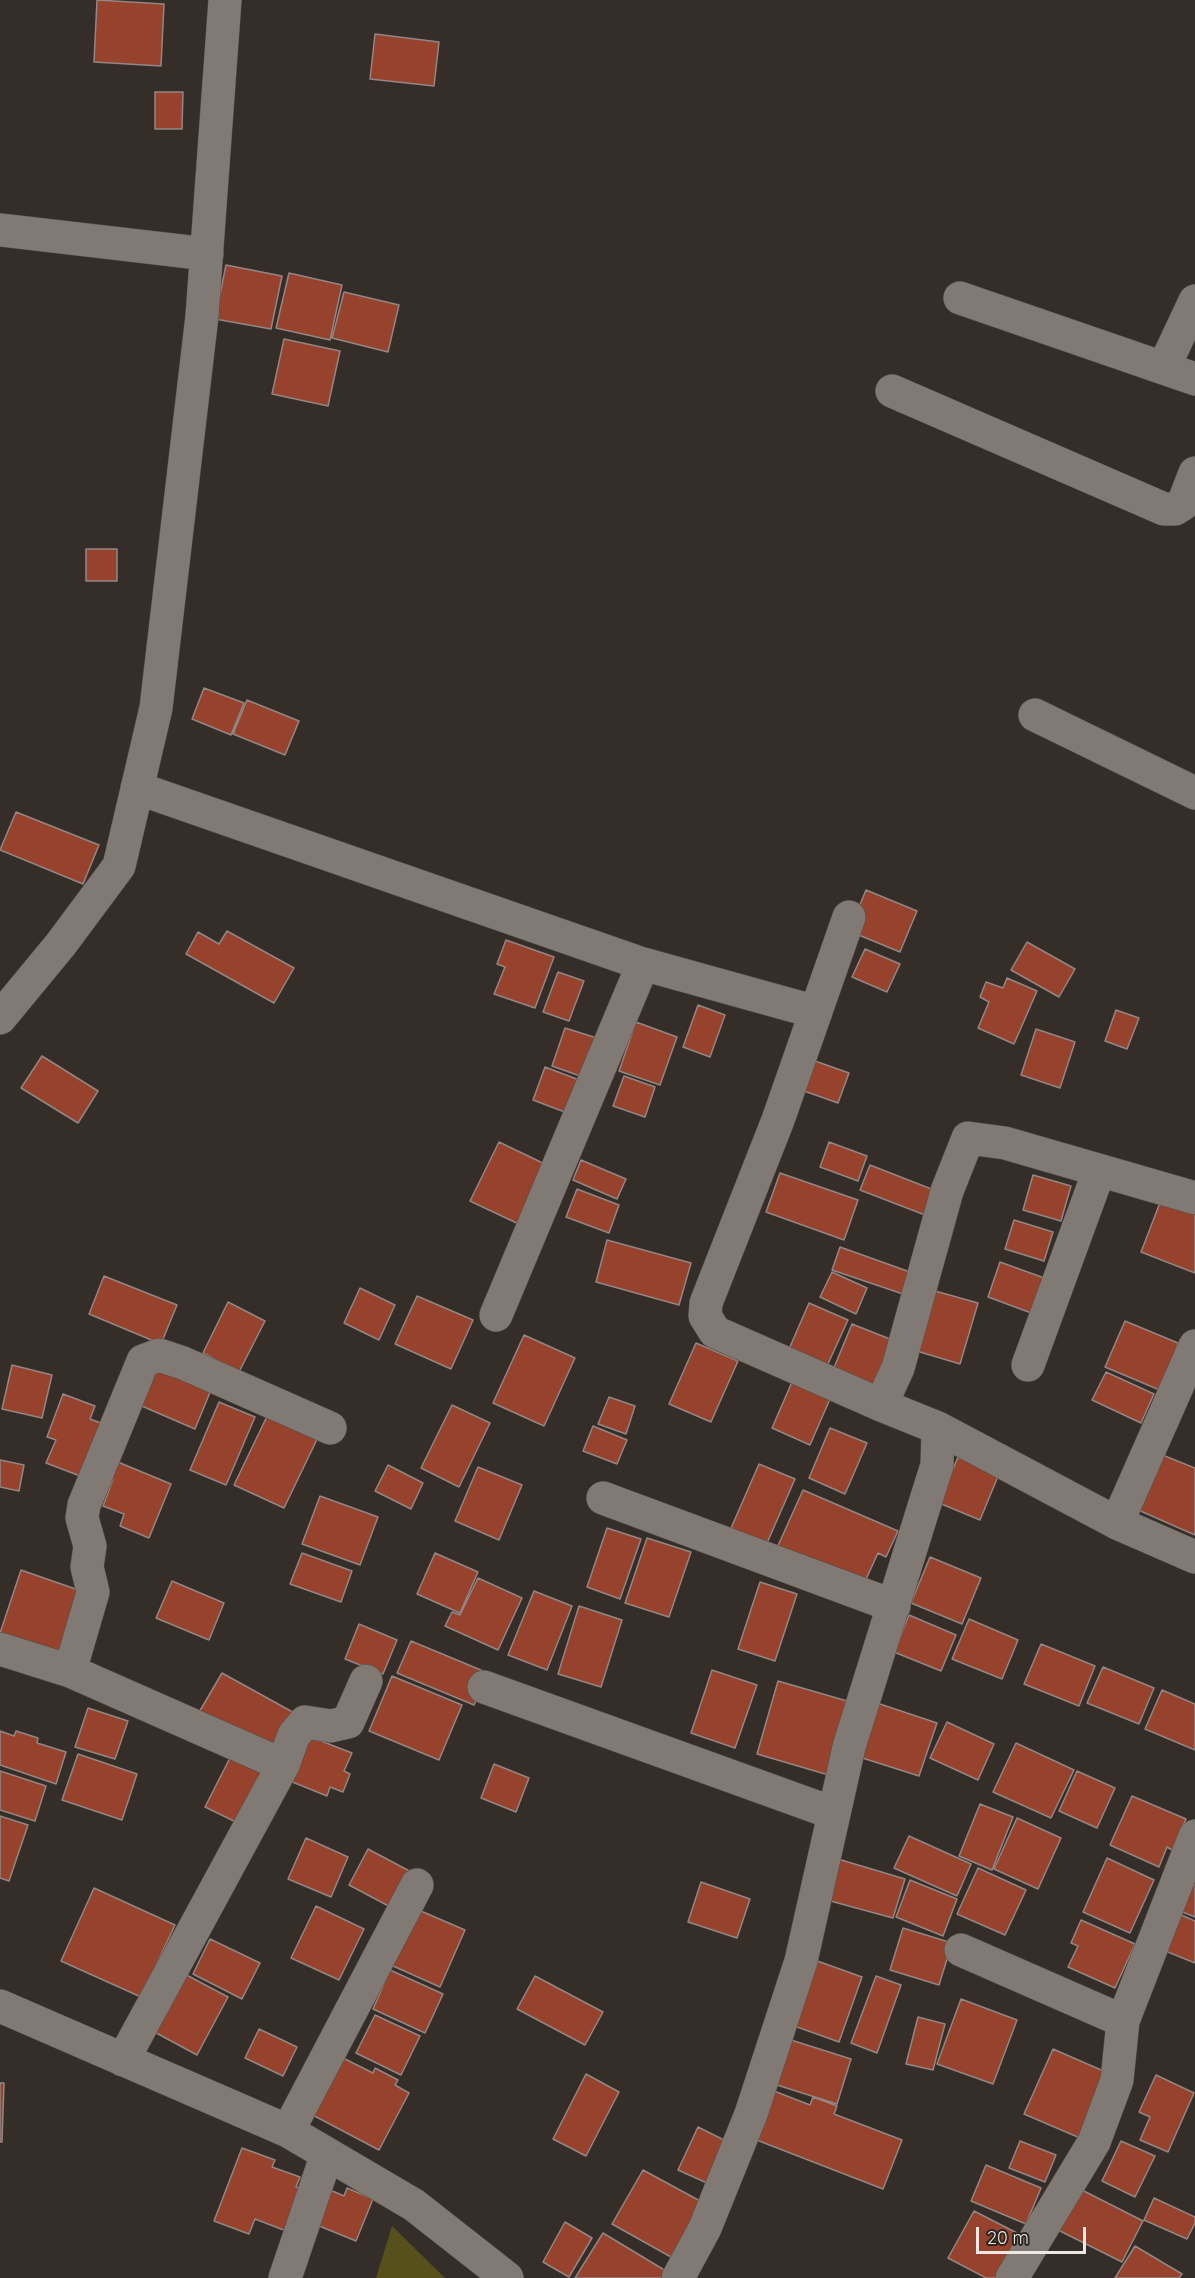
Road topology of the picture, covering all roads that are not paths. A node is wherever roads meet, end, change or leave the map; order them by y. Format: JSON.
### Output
{"nodes":[{"id":1,"x":225,"y":0,"type":"edge"},
{"id":2,"x":0,"y":230,"type":"edge"},
{"id":3,"x":207,"y":254,"type":"junction"},
{"id":4,"x":960,"y":298,"type":"dead end"},
{"id":5,"x":1195,"y":300,"type":"edge"},
{"id":6,"x":1164,"y":367,"type":"junction"},
{"id":7,"x":1195,"y":379,"type":"edge"},
{"id":8,"x":892,"y":391,"type":"dead end"},
{"id":9,"x":1195,"y":473,"type":"edge"},
{"id":10,"x":1035,"y":715,"type":"dead end"},
{"id":11,"x":137,"y":788,"type":"junction"},
{"id":12,"x":1195,"y":793,"type":"edge"},
{"id":13,"x":849,"y":917,"type":"dead end"},
{"id":14,"x":643,"y":964,"type":"junction"},
{"id":15,"x":816,"y":1012,"type":"junction"},
{"id":16,"x":0,"y":1018,"type":"edge"},
{"id":17,"x":1099,"y":1171,"type":"junction"},
{"id":18,"x":1195,"y":1198,"type":"edge"},
{"id":19,"x":496,"y":1316,"type":"dead end"},
{"id":20,"x":1195,"y":1346,"type":"edge"},
{"id":21,"x":1028,"y":1365,"type":"dead end"},
{"id":22,"x":881,"y":1405,"type":"junction"},
{"id":23,"x":330,"y":1428,"type":"dead end"},
{"id":24,"x":938,"y":1428,"type":"junction"},
{"id":25,"x":603,"y":1498,"type":"dead end"},
{"id":26,"x":1117,"y":1523,"type":"junction"},
{"id":27,"x":1195,"y":1557,"type":"edge"},
{"id":28,"x":894,"y":1606,"type":"junction"},
{"id":29,"x":0,"y":1649,"type":"edge"},
{"id":30,"x":70,"y":1671,"type":"junction"},
{"id":31,"x":366,"y":1681,"type":"dead end"},
{"id":32,"x":484,"y":1687,"type":"dead end"},
{"id":33,"x":283,"y":1766,"type":"junction"},
{"id":34,"x":833,"y":1813,"type":"junction"},
{"id":35,"x":1195,"y":1836,"type":"edge"},
{"id":36,"x":417,"y":1885,"type":"dead end"},
{"id":37,"x":961,"y":1950,"type":"dead end"},
{"id":38,"x":0,"y":2006,"type":"edge"},
{"id":39,"x":1123,"y":2021,"type":"junction"},
{"id":40,"x":123,"y":2060,"type":"junction"},
{"id":41,"x":288,"y":2131,"type":"junction"},
{"id":42,"x":327,"y":2154,"type":"junction"},
{"id":43,"x":285,"y":2278,"type":"edge"},
{"id":44,"x":507,"y":2278,"type":"edge"},
{"id":45,"x":678,"y":2278,"type":"edge"},
{"id":46,"x":1012,"y":2278,"type":"edge"}],
"edges":[{"from":1,"to":3,"type":"street"},
{"from":2,"to":3,"type":"street"},
{"from":3,"to":11,"type":"street"},
{"from":4,"to":6,"type":"street"},
{"from":5,"to":6,"type":"street"},
{"from":6,"to":7,"type":"street"},
{"from":8,"to":9,"type":"street"},
{"from":10,"to":12,"type":"street"},
{"from":11,"to":14,"type":"street"},
{"from":11,"to":16,"type":"street"},
{"from":13,"to":15,"type":"street"},
{"from":14,"to":15,"type":"street"},
{"from":14,"to":19,"type":"street"},
{"from":15,"to":22,"type":"street"},
{"from":17,"to":18,"type":"street"},
{"from":17,"to":21,"type":"street"},
{"from":17,"to":22,"type":"street"},
{"from":20,"to":26,"type":"street"},
{"from":22,"to":24,"type":"street"},
{"from":23,"to":30,"type":"street"},
{"from":24,"to":26,"type":"street"},
{"from":24,"to":28,"type":"street"},
{"from":25,"to":28,"type":"street"},
{"from":26,"to":27,"type":"street"},
{"from":28,"to":34,"type":"street"},
{"from":29,"to":30,"type":"street"},
{"from":30,"to":33,"type":"street"},
{"from":31,"to":33,"type":"street"},
{"from":32,"to":34,"type":"street"},
{"from":33,"to":40,"type":"street"},
{"from":34,"to":45,"type":"street"},
{"from":35,"to":39,"type":"street"},
{"from":36,"to":41,"type":"street"},
{"from":37,"to":39,"type":"street"},
{"from":38,"to":40,"type":"street"},
{"from":39,"to":46,"type":"street"},
{"from":40,"to":41,"type":"street"},
{"from":41,"to":42,"type":"street"},
{"from":42,"to":43,"type":"street"},
{"from":42,"to":44,"type":"street"}]}
